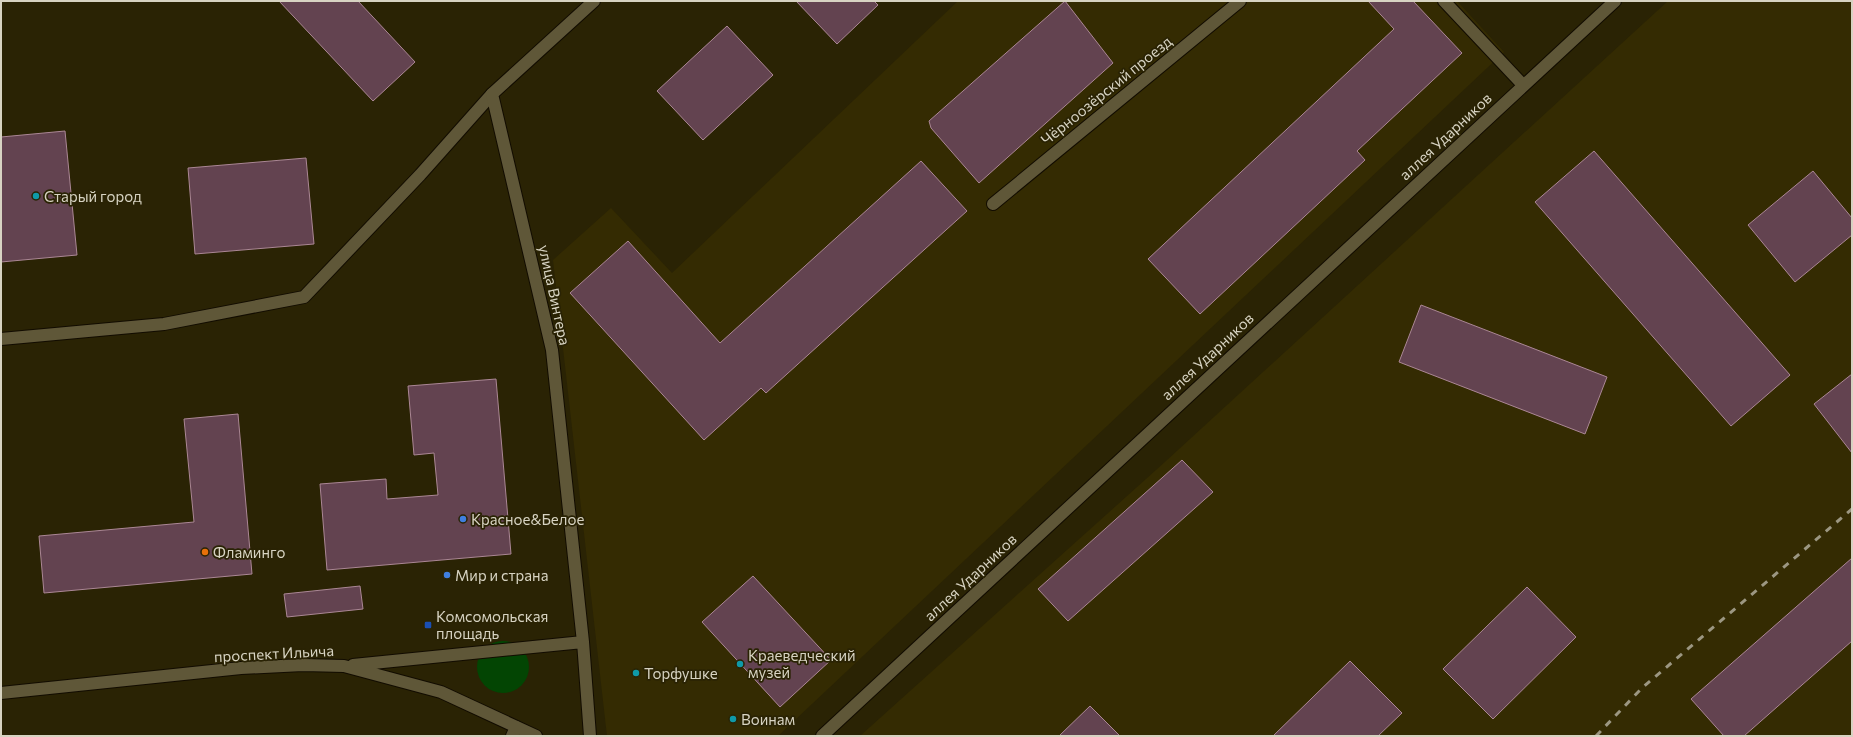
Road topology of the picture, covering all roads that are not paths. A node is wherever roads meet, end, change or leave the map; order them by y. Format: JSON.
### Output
{"nodes":[{"id":1,"x":594,"y":1,"type":"edge"},
{"id":2,"x":1240,"y":1,"type":"edge"},
{"id":3,"x":1444,"y":1,"type":"edge"},
{"id":4,"x":1615,"y":1,"type":"edge"},
{"id":5,"x":1523,"y":85,"type":"junction"},
{"id":6,"x":492,"y":94,"type":"junction"},
{"id":7,"x":993,"y":204,"type":"dead end"},
{"id":8,"x":1,"y":339,"type":"edge"},
{"id":9,"x":583,"y":642,"type":"junction"},
{"id":10,"x":344,"y":666,"type":"junction"},
{"id":11,"x":1,"y":693,"type":"edge"},
{"id":12,"x":514,"y":732,"type":"edge"},
{"id":13,"x":536,"y":736,"type":"edge"},
{"id":14,"x":590,"y":736,"type":"edge"},
{"id":15,"x":822,"y":736,"type":"edge"}],
"edges":[{"from":1,"to":6,"type":"street"},
{"from":2,"to":7,"type":"street","name":"Чёрноозёрский проезд"},
{"from":3,"to":5,"type":"street"},
{"from":4,"to":5,"type":"street","name":"аллея Ударников"},
{"from":5,"to":15,"type":"street","name":"аллея Ударников"},
{"from":6,"to":8,"type":"street"},
{"from":6,"to":9,"type":"street","name":"улица Винтера"},
{"from":9,"to":10,"type":"street"},
{"from":9,"to":14,"type":"street","name":"улица Винтера"},
{"from":10,"to":11,"type":"street","name":"проспект Ильича"},
{"from":10,"to":12,"type":"street","name":"проспект Ильича"},
{"from":12,"to":13,"type":"street","name":"проспект Ильича"}]}
